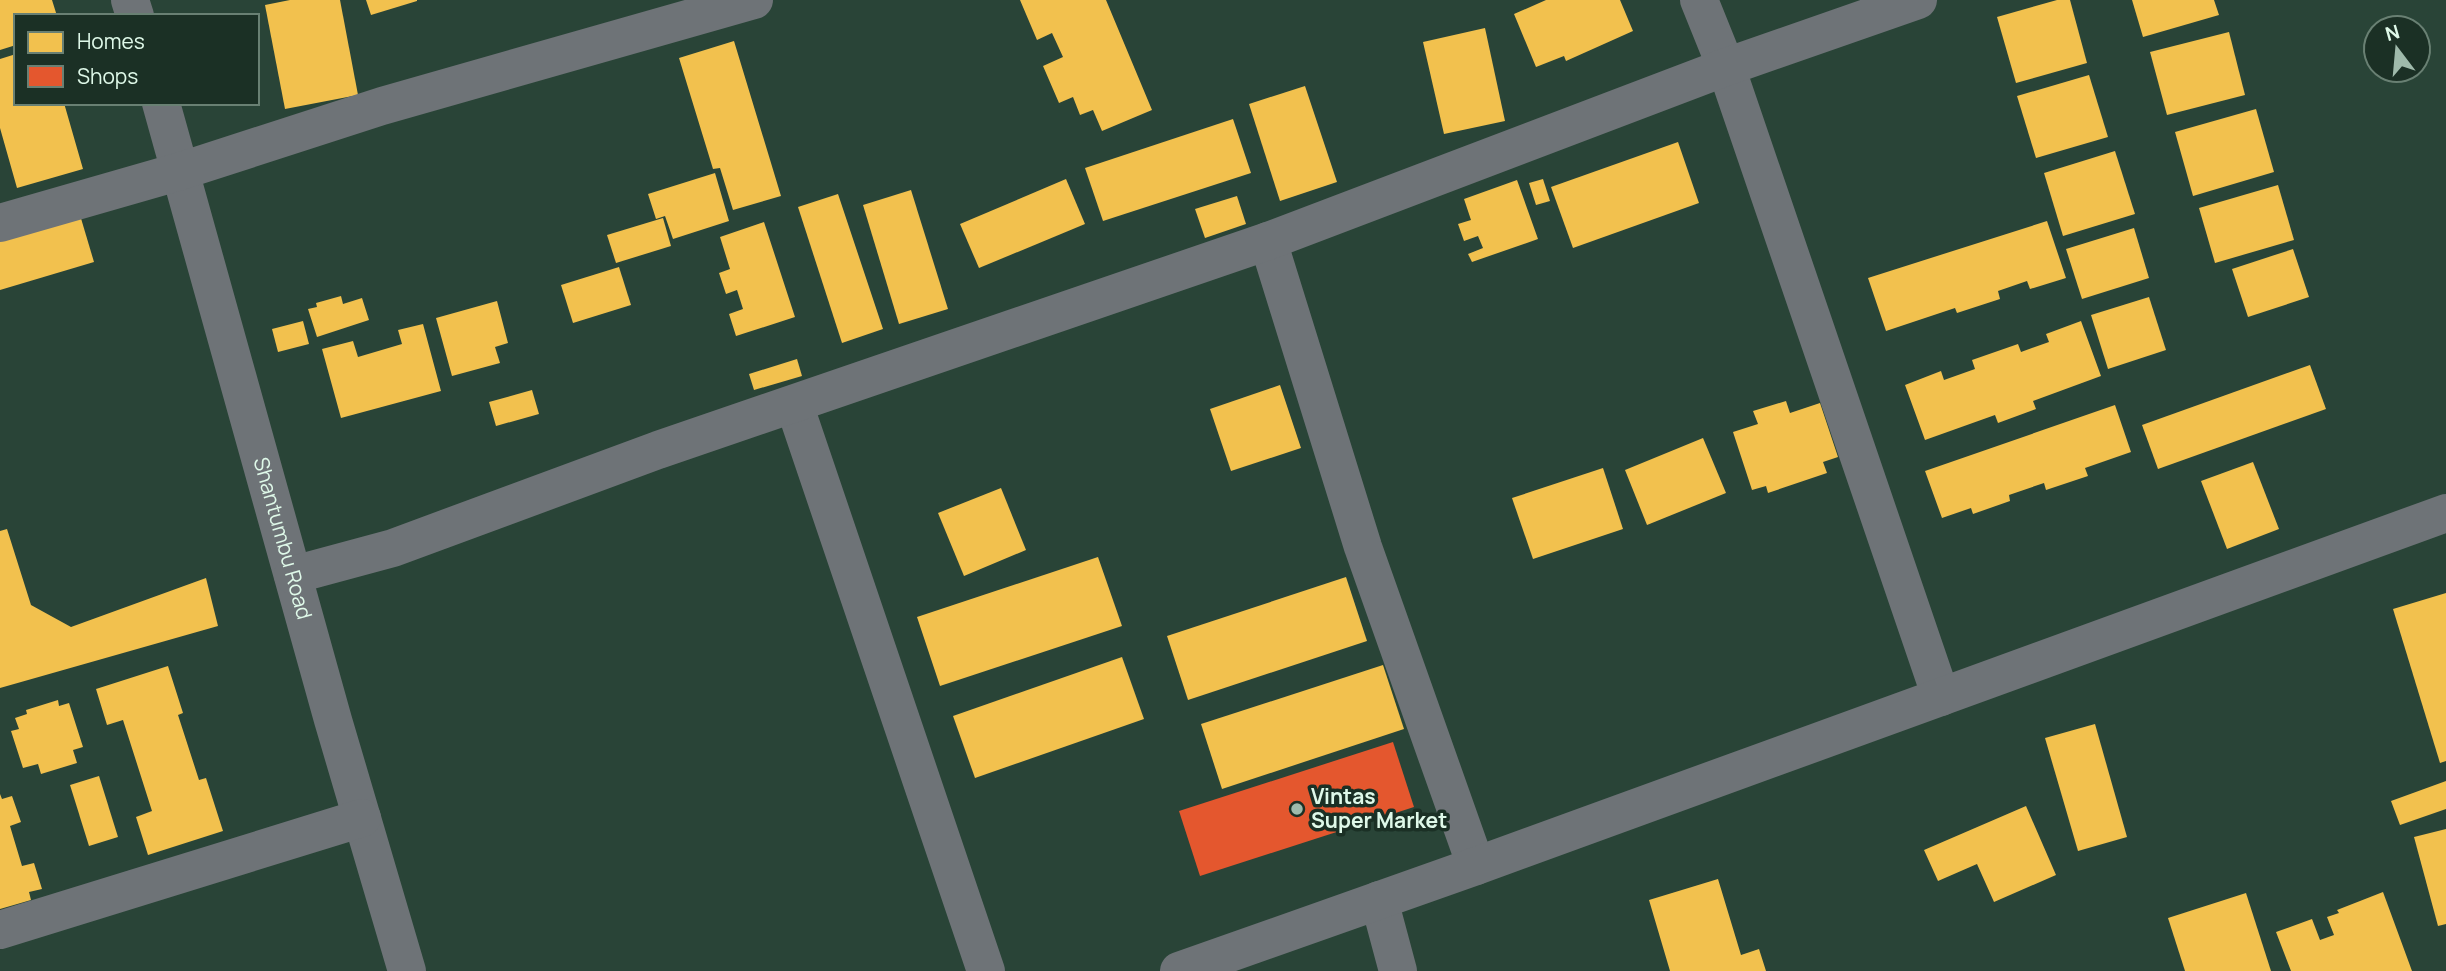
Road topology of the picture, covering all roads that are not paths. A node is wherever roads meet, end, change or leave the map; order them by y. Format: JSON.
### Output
{"nodes":[{"id":1,"x":754,"y":0,"type":"edge"},
{"id":2,"x":1699,"y":0,"type":"edge"},
{"id":3,"x":1918,"y":0,"type":"edge"},
{"id":4,"x":1726,"y":67,"type":"junction"},
{"id":5,"x":161,"y":105,"type":"edge"},
{"id":6,"x":181,"y":171,"type":"junction"},
{"id":7,"x":0,"y":223,"type":"edge"},
{"id":8,"x":1268,"y":241,"type":"junction"},
{"id":9,"x":794,"y":404,"type":"junction"},
{"id":10,"x":2446,"y":513,"type":"edge"},
{"id":11,"x":293,"y":575,"type":"junction"},
{"id":12,"x":1941,"y":696,"type":"junction"},
{"id":13,"x":362,"y":818,"type":"junction"},
{"id":14,"x":1476,"y":866,"type":"junction"},
{"id":15,"x":1379,"y":900,"type":"junction"},
{"id":16,"x":0,"y":930,"type":"edge"},
{"id":17,"x":407,"y":971,"type":"edge"},
{"id":18,"x":986,"y":971,"type":"edge"},
{"id":19,"x":1179,"y":971,"type":"edge"},
{"id":20,"x":1398,"y":971,"type":"edge"}],
"edges":[{"from":1,"to":6,"type":"street"},
{"from":2,"to":4,"type":"street"},
{"from":3,"to":4,"type":"street"},
{"from":4,"to":8,"type":"street"},
{"from":4,"to":12,"type":"street"},
{"from":5,"to":6,"type":"street","name":"Shantumbu Road"},
{"from":6,"to":7,"type":"street"},
{"from":6,"to":11,"type":"street","name":"Shantumbu Road"},
{"from":8,"to":9,"type":"street"},
{"from":8,"to":14,"type":"street"},
{"from":9,"to":11,"type":"street"},
{"from":9,"to":18,"type":"street"},
{"from":10,"to":12,"type":"street"},
{"from":11,"to":13,"type":"street","name":"Shantumbu Road"},
{"from":12,"to":14,"type":"street"},
{"from":13,"to":16,"type":"street"},
{"from":13,"to":17,"type":"street","name":"Shantumbu Road"},
{"from":14,"to":15,"type":"street"},
{"from":15,"to":19,"type":"street"},
{"from":15,"to":20,"type":"street"}]}
